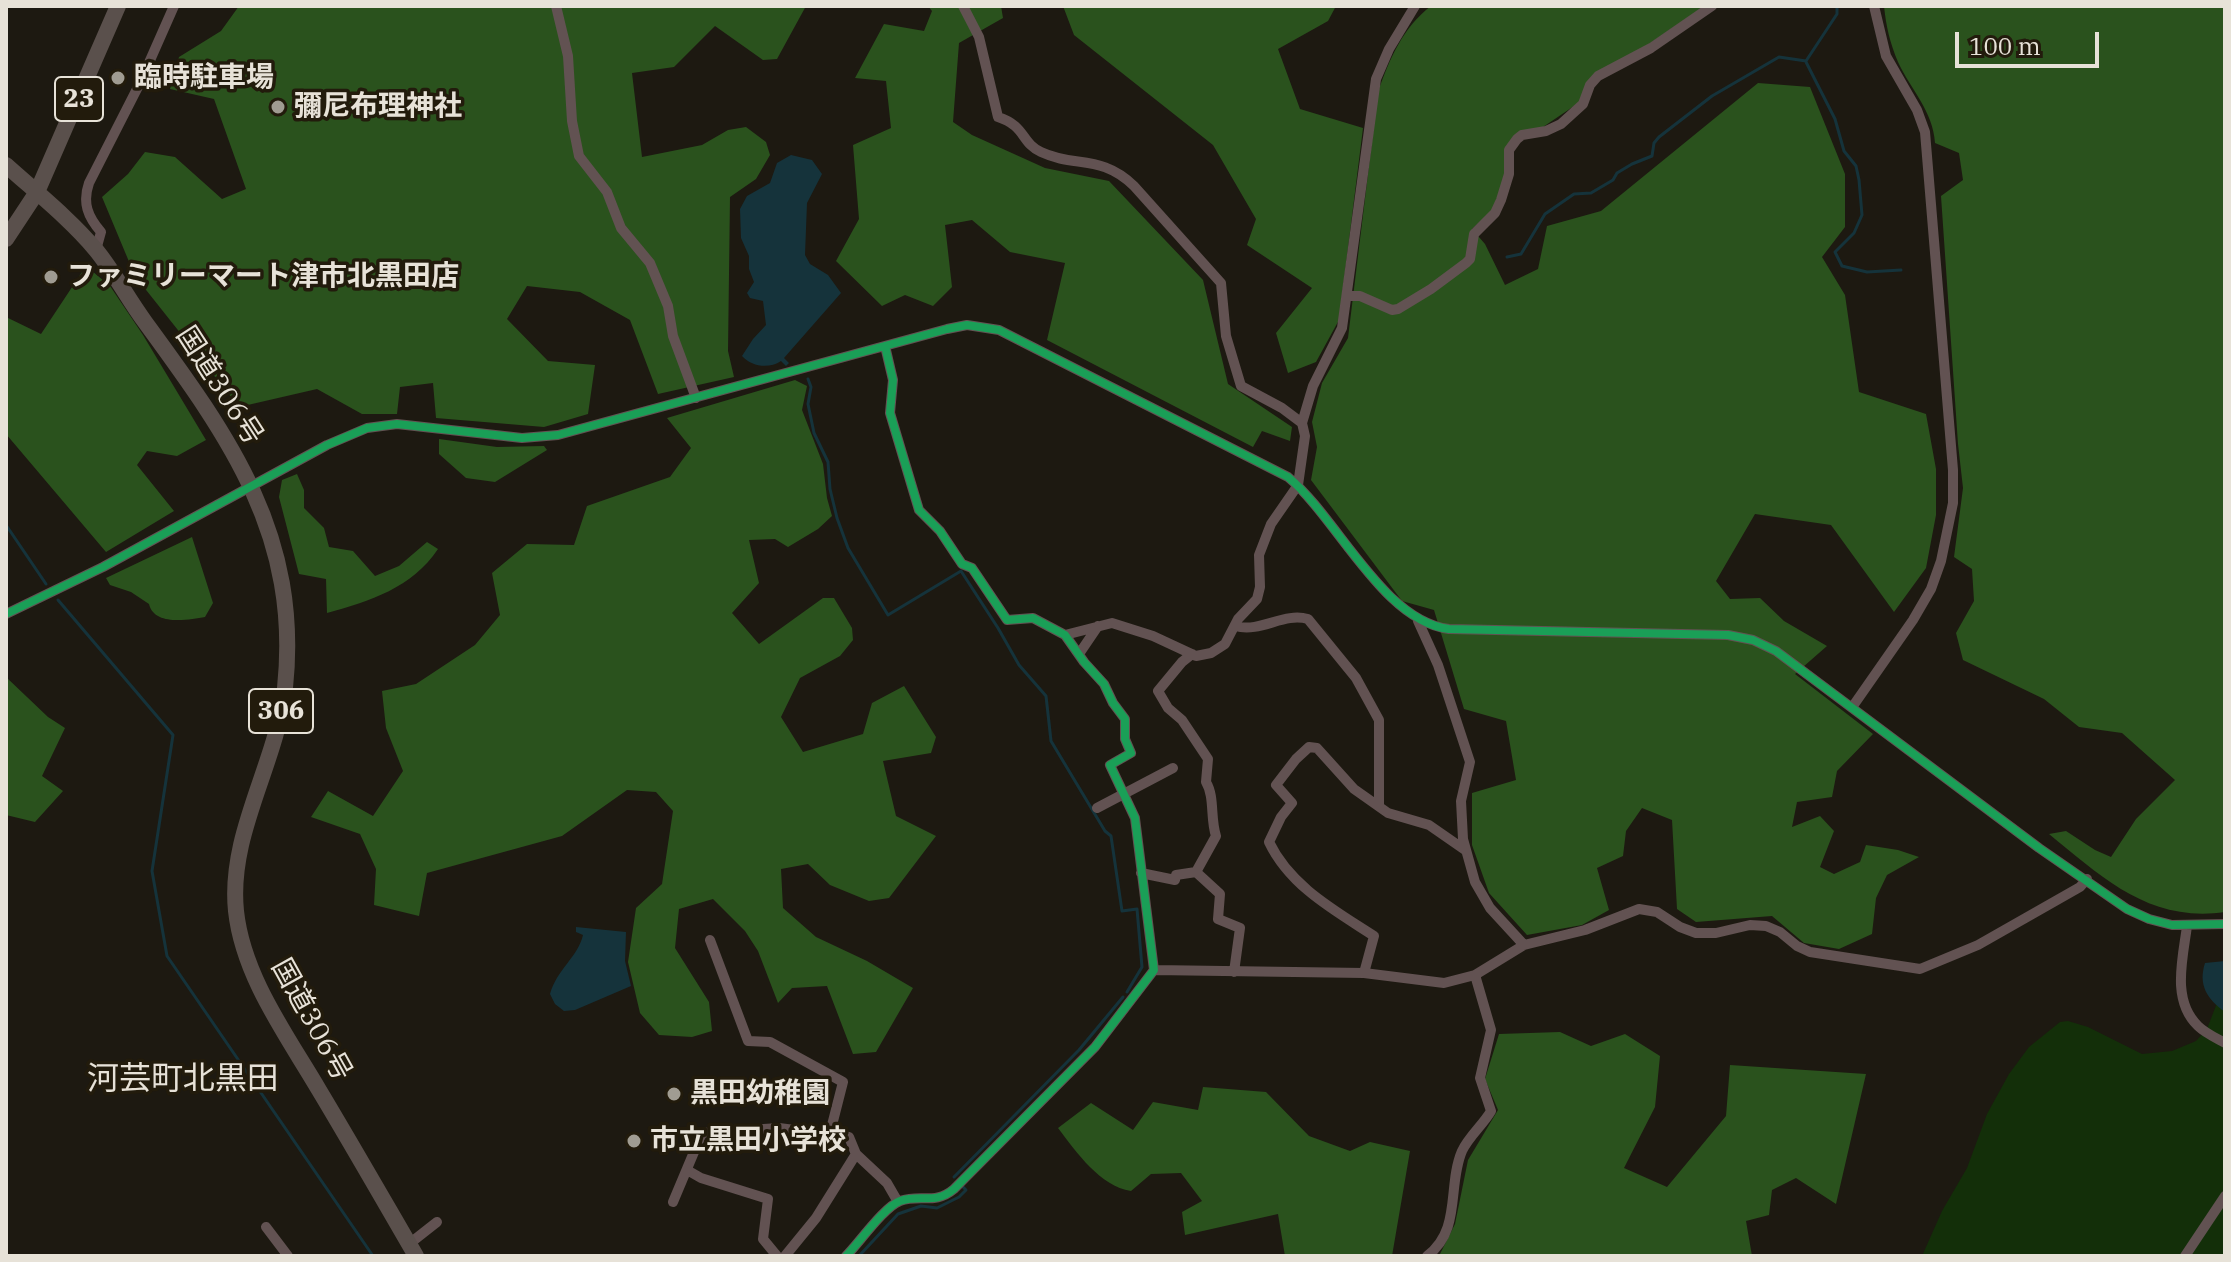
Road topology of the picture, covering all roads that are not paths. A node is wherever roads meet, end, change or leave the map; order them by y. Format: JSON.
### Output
{"nodes":[{"id":1,"x":118,"y":6,"type":"edge"},
{"id":2,"x":174,"y":6,"type":"edge"},
{"id":3,"x":556,"y":6,"type":"edge"},
{"id":4,"x":963,"y":6,"type":"edge"},
{"id":5,"x":1415,"y":6,"type":"edge"},
{"id":6,"x":1712,"y":6,"type":"edge"},
{"id":7,"x":1874,"y":6,"type":"edge"},
{"id":8,"x":6,"y":165,"type":"edge"},
{"id":9,"x":37,"y":192,"type":"junction"},
{"id":10,"x":6,"y":239,"type":"edge"},
{"id":11,"x":96,"y":250,"type":"junction"},
{"id":12,"x":1349,"y":296,"type":"junction"},
{"id":13,"x":885,"y":346,"type":"junction"},
{"id":14,"x":696,"y":398,"type":"junction"},
{"id":15,"x":1302,"y":423,"type":"junction"},
{"id":16,"x":1298,"y":485,"type":"junction"},
{"id":17,"x":253,"y":486,"type":"junction"},
{"id":18,"x":6,"y":614,"type":"edge"},
{"id":19,"x":1418,"y":621,"type":"junction"},
{"id":20,"x":1098,"y":626,"type":"junction"},
{"id":21,"x":1235,"y":626,"type":"junction"},
{"id":22,"x":1065,"y":635,"type":"junction"},
{"id":23,"x":1079,"y":654,"type":"junction"},
{"id":24,"x":1192,"y":654,"type":"junction"},
{"id":25,"x":1853,"y":706,"type":"junction"},
{"id":26,"x":1173,"y":768,"type":"dead end"},
{"id":27,"x":1126,"y":795,"type":"junction"},
{"id":28,"x":1379,"y":805,"type":"junction"},
{"id":29,"x":1097,"y":808,"type":"dead end"},
{"id":30,"x":1465,"y":850,"type":"junction"},
{"id":31,"x":1196,"y":872,"type":"junction"},
{"id":32,"x":1141,"y":873,"type":"junction"},
{"id":33,"x":2087,"y":879,"type":"junction"},
{"id":34,"x":2225,"y":924,"type":"edge"},
{"id":35,"x":2187,"y":926,"type":"junction"},
{"id":36,"x":710,"y":940,"type":"dead end"},
{"id":37,"x":1524,"y":945,"type":"junction"},
{"id":38,"x":1154,"y":970,"type":"junction"},
{"id":39,"x":1234,"y":972,"type":"junction"},
{"id":40,"x":1364,"y":973,"type":"junction"},
{"id":41,"x":1475,"y":975,"type":"junction"},
{"id":42,"x":2225,"y":1043,"type":"edge"},
{"id":43,"x":830,"y":1133,"type":"junction"},
{"id":44,"x":856,"y":1154,"type":"junction"},
{"id":45,"x":687,"y":1170,"type":"junction"},
{"id":46,"x":2222,"y":1201,"type":"edge"},
{"id":47,"x":673,"y":1202,"type":"dead end"},
{"id":48,"x":898,"y":1202,"type":"junction"},
{"id":49,"x":437,"y":1222,"type":"dead end"},
{"id":50,"x":266,"y":1227,"type":"dead end"},
{"id":51,"x":412,"y":1250,"type":"edge"},
{"id":52,"x":288,"y":1256,"type":"edge"},
{"id":53,"x":777,"y":1256,"type":"edge"},
{"id":54,"x":785,"y":1256,"type":"edge"},
{"id":55,"x":846,"y":1256,"type":"edge"},
{"id":56,"x":1427,"y":1256,"type":"edge"},
{"id":57,"x":2185,"y":1256,"type":"edge"}],
"edges":[{"from":1,"to":9,"type":"highway","number":"23"},
{"from":2,"to":11,"type":"street"},
{"from":3,"to":14,"type":"street"},
{"from":4,"to":15,"type":"street"},
{"from":5,"to":12,"type":"street"},
{"from":6,"to":12,"type":"street"},
{"from":7,"to":25,"type":"street"},
{"from":8,"to":9,"type":"highway","name":"国道306号","number":"306"},
{"from":9,"to":10,"type":"highway","number":"23"},
{"from":9,"to":11,"type":"highway","name":"国道306号","number":"306"},
{"from":11,"to":17,"type":"highway","name":"国道306号","number":"306"},
{"from":12,"to":15,"type":"street"},
{"from":13,"to":14,"type":"street"},
{"from":13,"to":16,"type":"street"},
{"from":13,"to":22,"type":"street"},
{"from":14,"to":17,"type":"street"},
{"from":15,"to":16,"type":"street"},
{"from":16,"to":19,"type":"street"},
{"from":16,"to":21,"type":"street"},
{"from":17,"to":18,"type":"street"},
{"from":17,"to":51,"type":"highway","name":"国道306号","number":"306"},
{"from":19,"to":25,"type":"street"},
{"from":19,"to":30,"type":"street"},
{"from":20,"to":22,"type":"street"},
{"from":20,"to":23,"type":"street"},
{"from":20,"to":24,"type":"street"},
{"from":21,"to":24,"type":"street"},
{"from":21,"to":28,"type":"street"},
{"from":22,"to":23,"type":"street"},
{"from":23,"to":27,"type":"street"},
{"from":24,"to":31,"type":"street"},
{"from":25,"to":33,"type":"street"},
{"from":26,"to":27,"type":"street"},
{"from":27,"to":29,"type":"street"},
{"from":27,"to":32,"type":"street"},
{"from":28,"to":30,"type":"street"},
{"from":28,"to":40,"type":"street"},
{"from":30,"to":37,"type":"street"},
{"from":31,"to":32,"type":"street"},
{"from":31,"to":39,"type":"street"},
{"from":32,"to":38,"type":"street"},
{"from":33,"to":35,"type":"street"},
{"from":33,"to":37,"type":"street"},
{"from":34,"to":35,"type":"street"},
{"from":35,"to":42,"type":"street"},
{"from":36,"to":43,"type":"street"},
{"from":37,"to":41,"type":"street"},
{"from":38,"to":39,"type":"street"},
{"from":38,"to":48,"type":"street"},
{"from":39,"to":40,"type":"street"},
{"from":40,"to":41,"type":"street"},
{"from":41,"to":56,"type":"street"},
{"from":43,"to":44,"type":"street"},
{"from":43,"to":45,"type":"street"},
{"from":44,"to":48,"type":"street"},
{"from":44,"to":54,"type":"street"},
{"from":45,"to":47,"type":"street"},
{"from":45,"to":53,"type":"street"},
{"from":46,"to":57,"type":"street"},
{"from":48,"to":55,"type":"street"},
{"from":49,"to":51,"type":"street"},
{"from":50,"to":52,"type":"street"}]}
